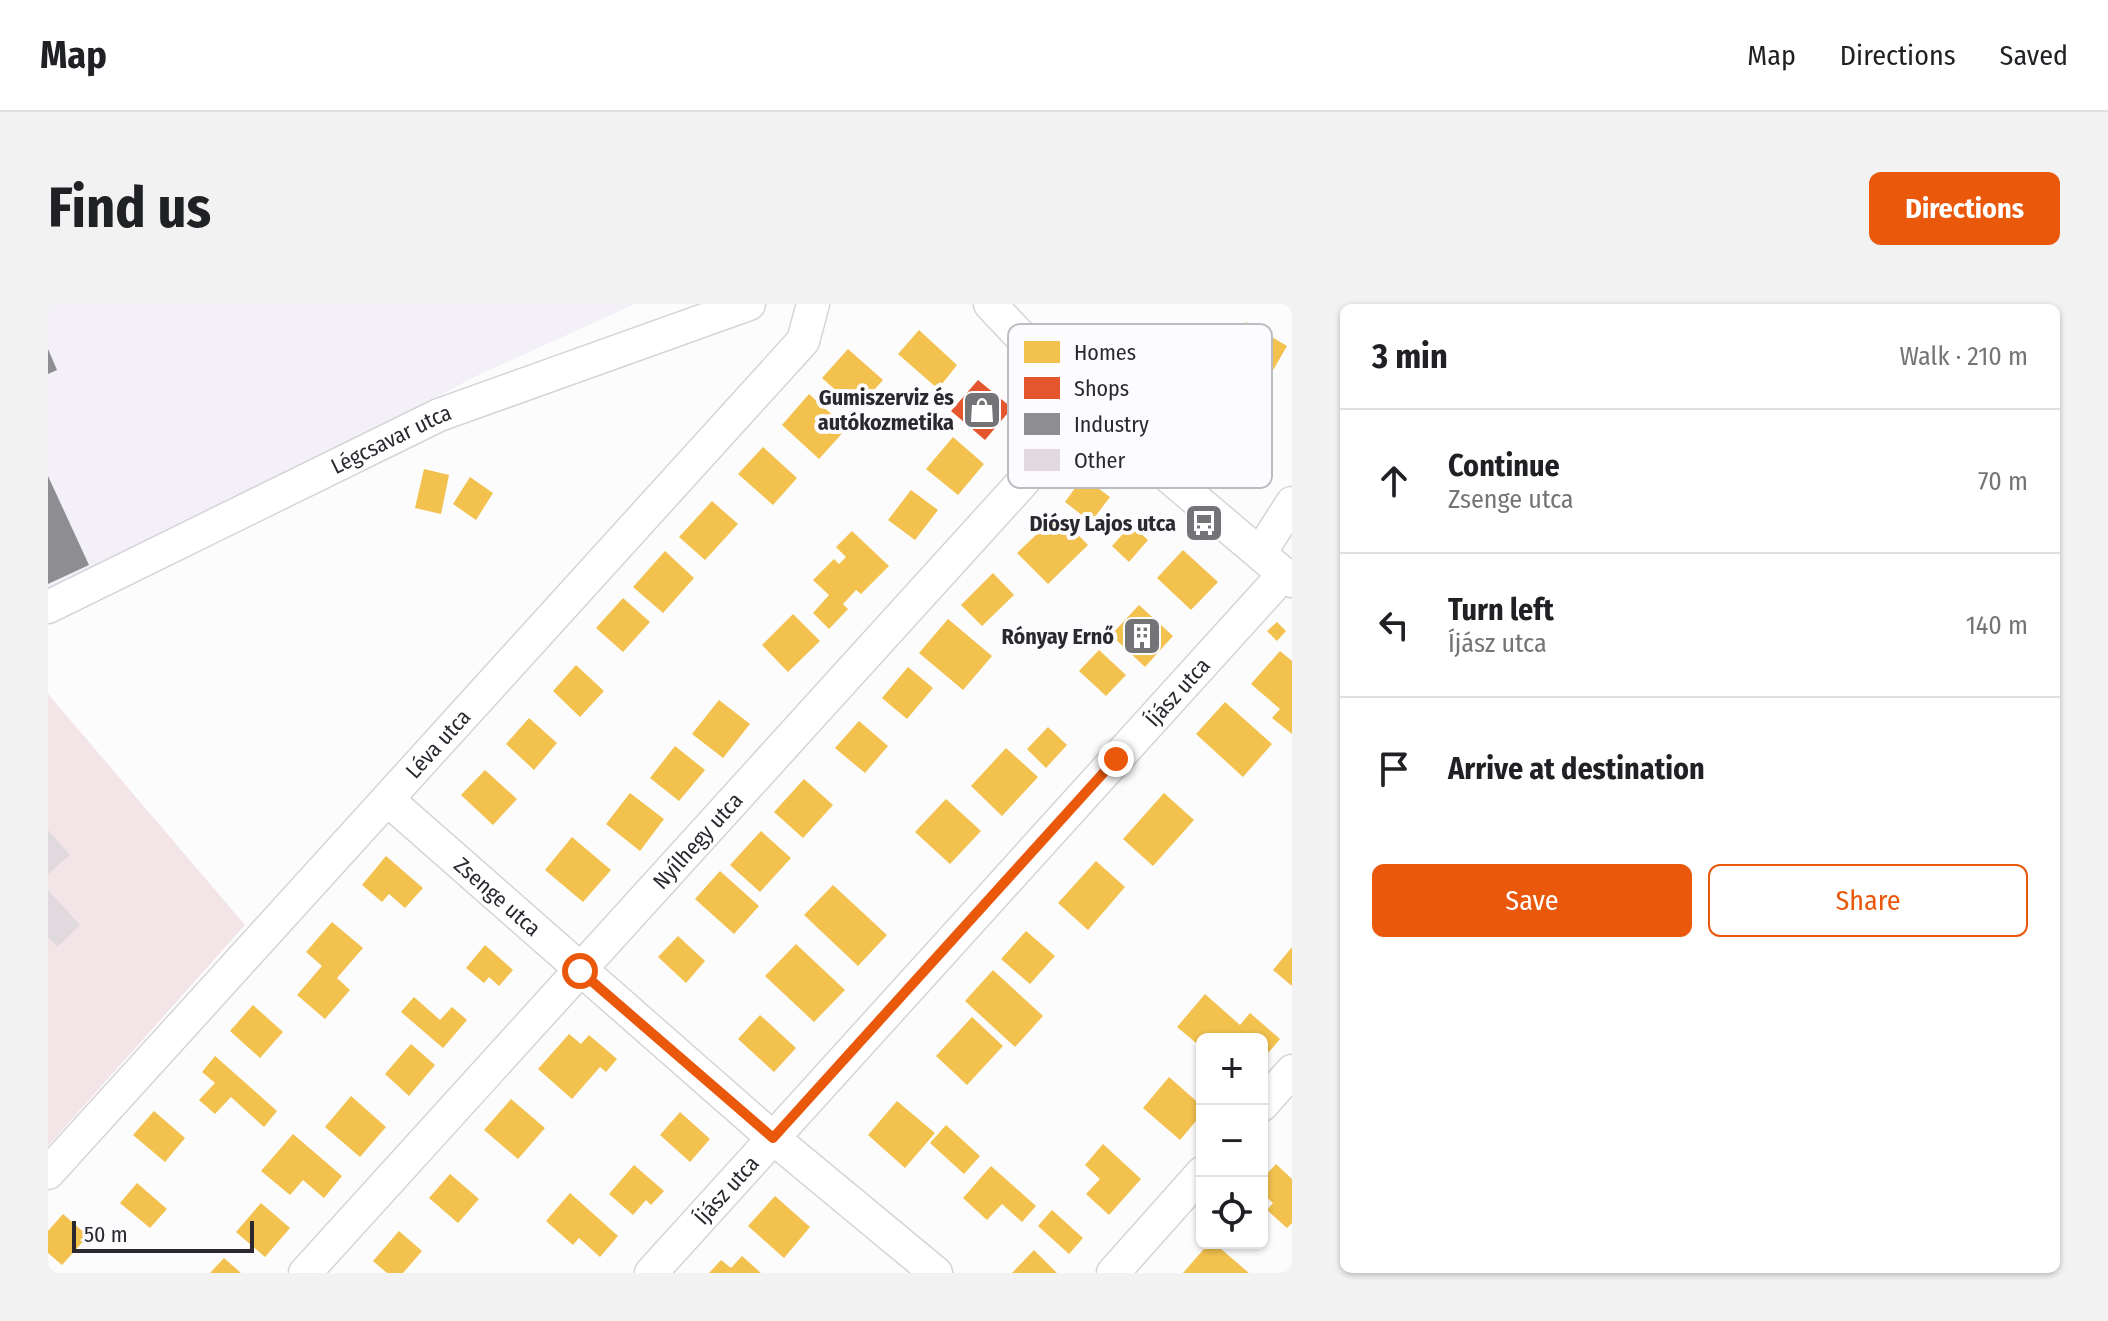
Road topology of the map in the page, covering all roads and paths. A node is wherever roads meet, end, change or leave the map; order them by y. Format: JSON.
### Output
{"nodes":[{"id":1,"x":749,"y":304,"type":"edge"},
{"id":2,"x":813,"y":304,"type":"edge"},
{"id":3,"x":990,"y":304,"type":"edge"},
{"id":4,"x":1009,"y":324,"type":"edge"},
{"id":5,"x":1017,"y":488,"type":"edge"},
{"id":6,"x":1183,"y":488,"type":"edge"},
{"id":7,"x":1292,"y":503,"type":"edge"},
{"id":8,"x":1260,"y":553,"type":"junction"},
{"id":9,"x":1288,"y":578,"type":"edge"},
{"id":10,"x":48,"y":607,"type":"edge"},
{"id":11,"x":388,"y":800,"type":"junction"},
{"id":12,"x":580,"y":971,"type":"junction"},
{"id":13,"x":1292,"y":1071,"type":"edge"},
{"id":14,"x":1268,"y":1098,"type":"edge"},
{"id":15,"x":773,"y":1138,"type":"junction"},
{"id":16,"x":48,"y":1173,"type":"edge"},
{"id":17,"x":1198,"y":1177,"type":"edge"},
{"id":18,"x":305,"y":1273,"type":"edge"},
{"id":19,"x":651,"y":1273,"type":"edge"},
{"id":20,"x":936,"y":1273,"type":"edge"},
{"id":21,"x":1113,"y":1273,"type":"edge"}],
"edges":[{"from":1,"to":10,"type":"street","name":"Légcsavar utca"},
{"from":2,"to":11,"type":"street","name":"Léva utca"},
{"from":3,"to":4,"type":"street"},
{"from":5,"to":12,"type":"street","name":"Nyílhegy utca"},
{"from":6,"to":8,"type":"street"},
{"from":7,"to":8,"type":"street"},
{"from":8,"to":9,"type":"street"},
{"from":9,"to":15,"type":"street","name":"Íjász utca"},
{"from":11,"to":12,"type":"street","name":"Zsenge utca"},
{"from":11,"to":16,"type":"street","name":"Léva utca"},
{"from":12,"to":15,"type":"street","name":"Zsenge utca"},
{"from":12,"to":18,"type":"street","name":"Nyílhegy utca"},
{"from":13,"to":14,"type":"street"},
{"from":15,"to":19,"type":"street","name":"Íjász utca"},
{"from":15,"to":20,"type":"street","name":"Zsenge utca"},
{"from":17,"to":21,"type":"street"}]}
